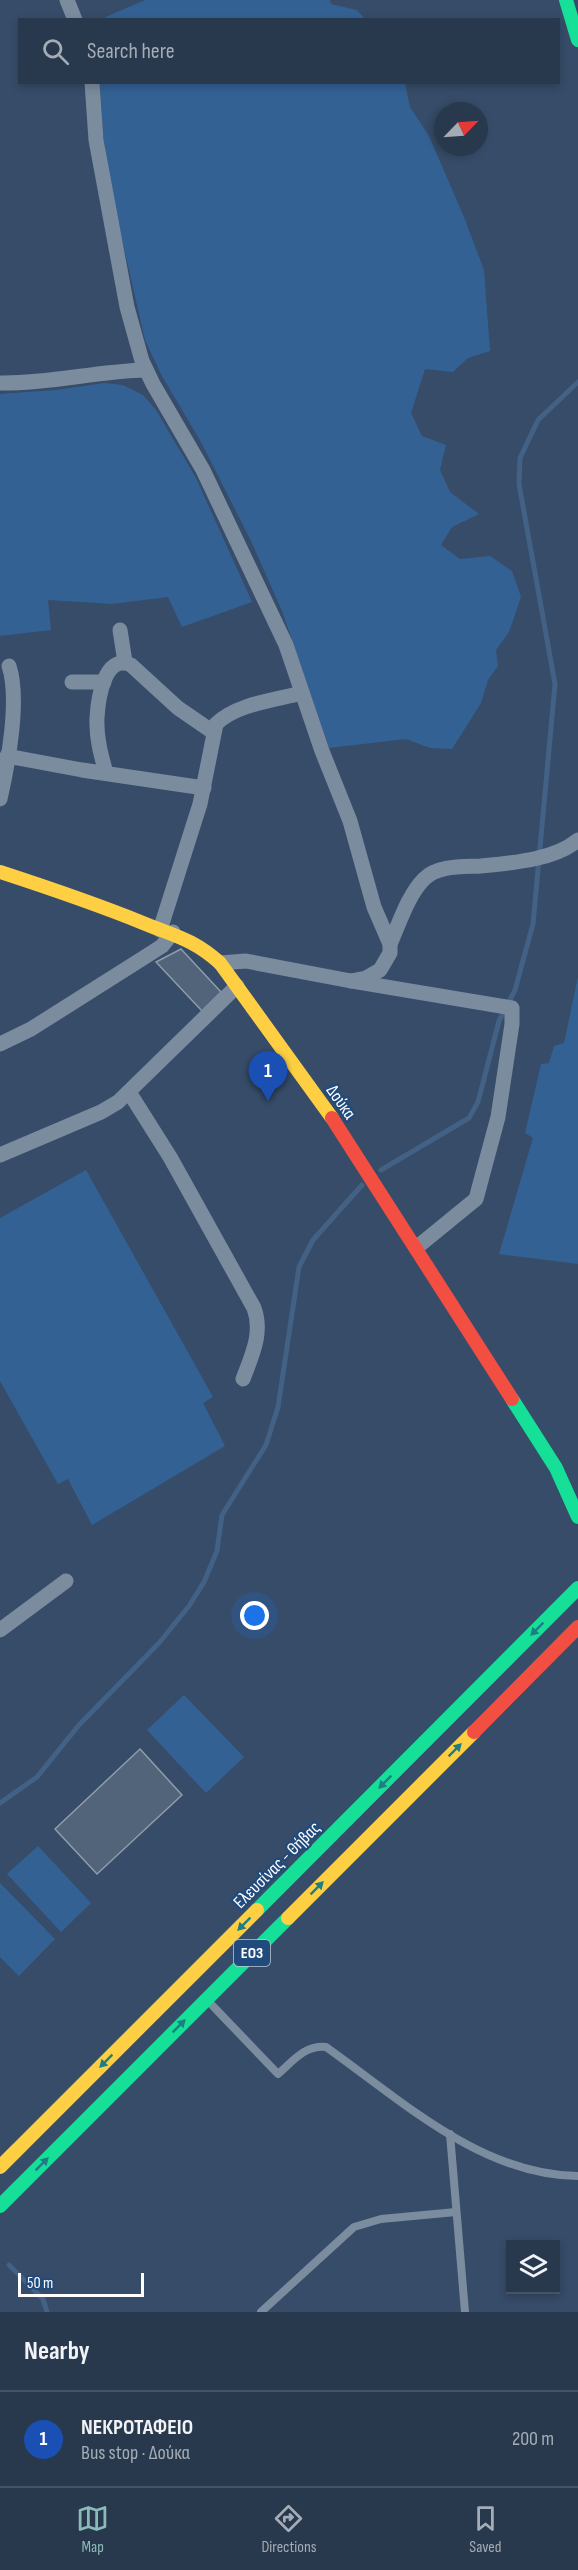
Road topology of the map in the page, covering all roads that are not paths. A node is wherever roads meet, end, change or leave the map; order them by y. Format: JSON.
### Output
{"nodes":[{"id":1,"x":67,"y":0,"type":"edge"},
{"id":2,"x":566,"y":0,"type":"edge"},
{"id":3,"x":74,"y":18,"type":"edge"},
{"id":4,"x":578,"y":40,"type":"edge"},
{"id":5,"x":93,"y":84,"type":"edge"},
{"id":6,"x":146,"y":370,"type":"junction"},
{"id":7,"x":0,"y":383,"type":"edge"},
{"id":8,"x":120,"y":630,"type":"dead end"},
{"id":9,"x":125,"y":663,"type":"junction"},
{"id":10,"x":9,"y":666,"type":"dead end"},
{"id":11,"x":72,"y":682,"type":"dead end"},
{"id":12,"x":104,"y":682,"type":"junction"},
{"id":13,"x":302,"y":693,"type":"junction"},
{"id":14,"x":213,"y":732,"type":"junction"},
{"id":15,"x":5,"y":745,"type":"edge"},
{"id":16,"x":106,"y":773,"type":"junction"},
{"id":17,"x":204,"y":788,"type":"junction"},
{"id":18,"x":0,"y":799,"type":"edge"},
{"id":19,"x":578,"y":840,"type":"edge"},
{"id":20,"x":0,"y":872,"type":"edge"},
{"id":21,"x":167,"y":931,"type":"junction"},
{"id":22,"x":390,"y":944,"type":"junction"},
{"id":23,"x":220,"y":963,"type":"junction"},
{"id":24,"x":351,"y":981,"type":"junction"},
{"id":25,"x":237,"y":986,"type":"junction"},
{"id":26,"x":0,"y":1044,"type":"edge"},
{"id":27,"x":129,"y":1092,"type":"junction"},
{"id":28,"x":0,"y":1155,"type":"edge"},
{"id":29,"x":416,"y":1248,"type":"junction"},
{"id":30,"x":243,"y":1379,"type":"dead end"},
{"id":31,"x":555,"y":1468,"type":"junction"},
{"id":32,"x":578,"y":1490,"type":"edge"},
{"id":33,"x":578,"y":1517,"type":"edge"},
{"id":34,"x":66,"y":1581,"type":"dead end"},
{"id":35,"x":578,"y":1588,"type":"edge"},
{"id":36,"x":578,"y":1627,"type":"edge"},
{"id":37,"x":0,"y":1630,"type":"edge"},
{"id":38,"x":578,"y":1641,"type":"edge"},
{"id":39,"x":537,"y":1668,"type":"junction"},
{"id":40,"x":206,"y":2000,"type":"junction"},
{"id":41,"x":450,"y":2134,"type":"junction"},
{"id":42,"x":0,"y":2166,"type":"edge"},
{"id":43,"x":578,"y":2176,"type":"edge"},
{"id":44,"x":0,"y":2206,"type":"edge"},
{"id":45,"x":456,"y":2212,"type":"junction"},
{"id":46,"x":261,"y":2312,"type":"edge"},
{"id":47,"x":465,"y":2312,"type":"edge"}],
"edges":[{"from":1,"to":3,"type":"street"},
{"from":2,"to":4,"type":"main road"},
{"from":5,"to":6,"type":"street"},
{"from":6,"to":7,"type":"street"},
{"from":6,"to":13,"type":"street"},
{"from":8,"to":9,"type":"street"},
{"from":9,"to":12,"type":"street"},
{"from":9,"to":14,"type":"street"},
{"from":10,"to":15,"type":"street"},
{"from":11,"to":12,"type":"street"},
{"from":12,"to":16,"type":"street"},
{"from":13,"to":14,"type":"street"},
{"from":13,"to":22,"type":"street"},
{"from":14,"to":17,"type":"street"},
{"from":15,"to":16,"type":"street"},
{"from":15,"to":18,"type":"street"},
{"from":16,"to":17,"type":"street"},
{"from":17,"to":21,"type":"street"},
{"from":19,"to":22,"type":"street"},
{"from":20,"to":21,"type":"main road","name":"Δούκα"},
{"from":21,"to":23,"type":"main road","name":"Δούκα"},
{"from":21,"to":26,"type":"street"},
{"from":22,"to":24,"type":"street"},
{"from":23,"to":24,"type":"street"},
{"from":23,"to":25,"type":"main road","name":"Δούκα"},
{"from":24,"to":29,"type":"street"},
{"from":25,"to":27,"type":"street"},
{"from":25,"to":29,"type":"main road","name":"Δούκα"},
{"from":27,"to":28,"type":"street"},
{"from":27,"to":30,"type":"street"},
{"from":29,"to":31,"type":"main road","name":"Δούκα"},
{"from":31,"to":32,"type":"main road","name":"Δούκα"},
{"from":31,"to":33,"type":"main road","name":"Δούκα"},
{"from":34,"to":37,"type":"street"},
{"from":35,"to":42,"type":"main road","name":"Ελευσίνας - Θήβας","number":"ΕΟ3","one_way":true},
{"from":36,"to":39,"type":"main road","number":"ΕΟ3"},
{"from":38,"to":39,"type":"main road","number":"ΕΟ3"},
{"from":40,"to":39,"type":"main road","number":"ΕΟ3","one_way":true},
{"from":40,"to":41,"type":"lane"},
{"from":44,"to":40,"type":"main road","number":"ΕΟ3","one_way":true},
{"from":41,"to":43,"type":"lane"},
{"from":41,"to":45,"type":"lane"},
{"from":45,"to":46,"type":"lane"},
{"from":45,"to":47,"type":"lane"}]}
